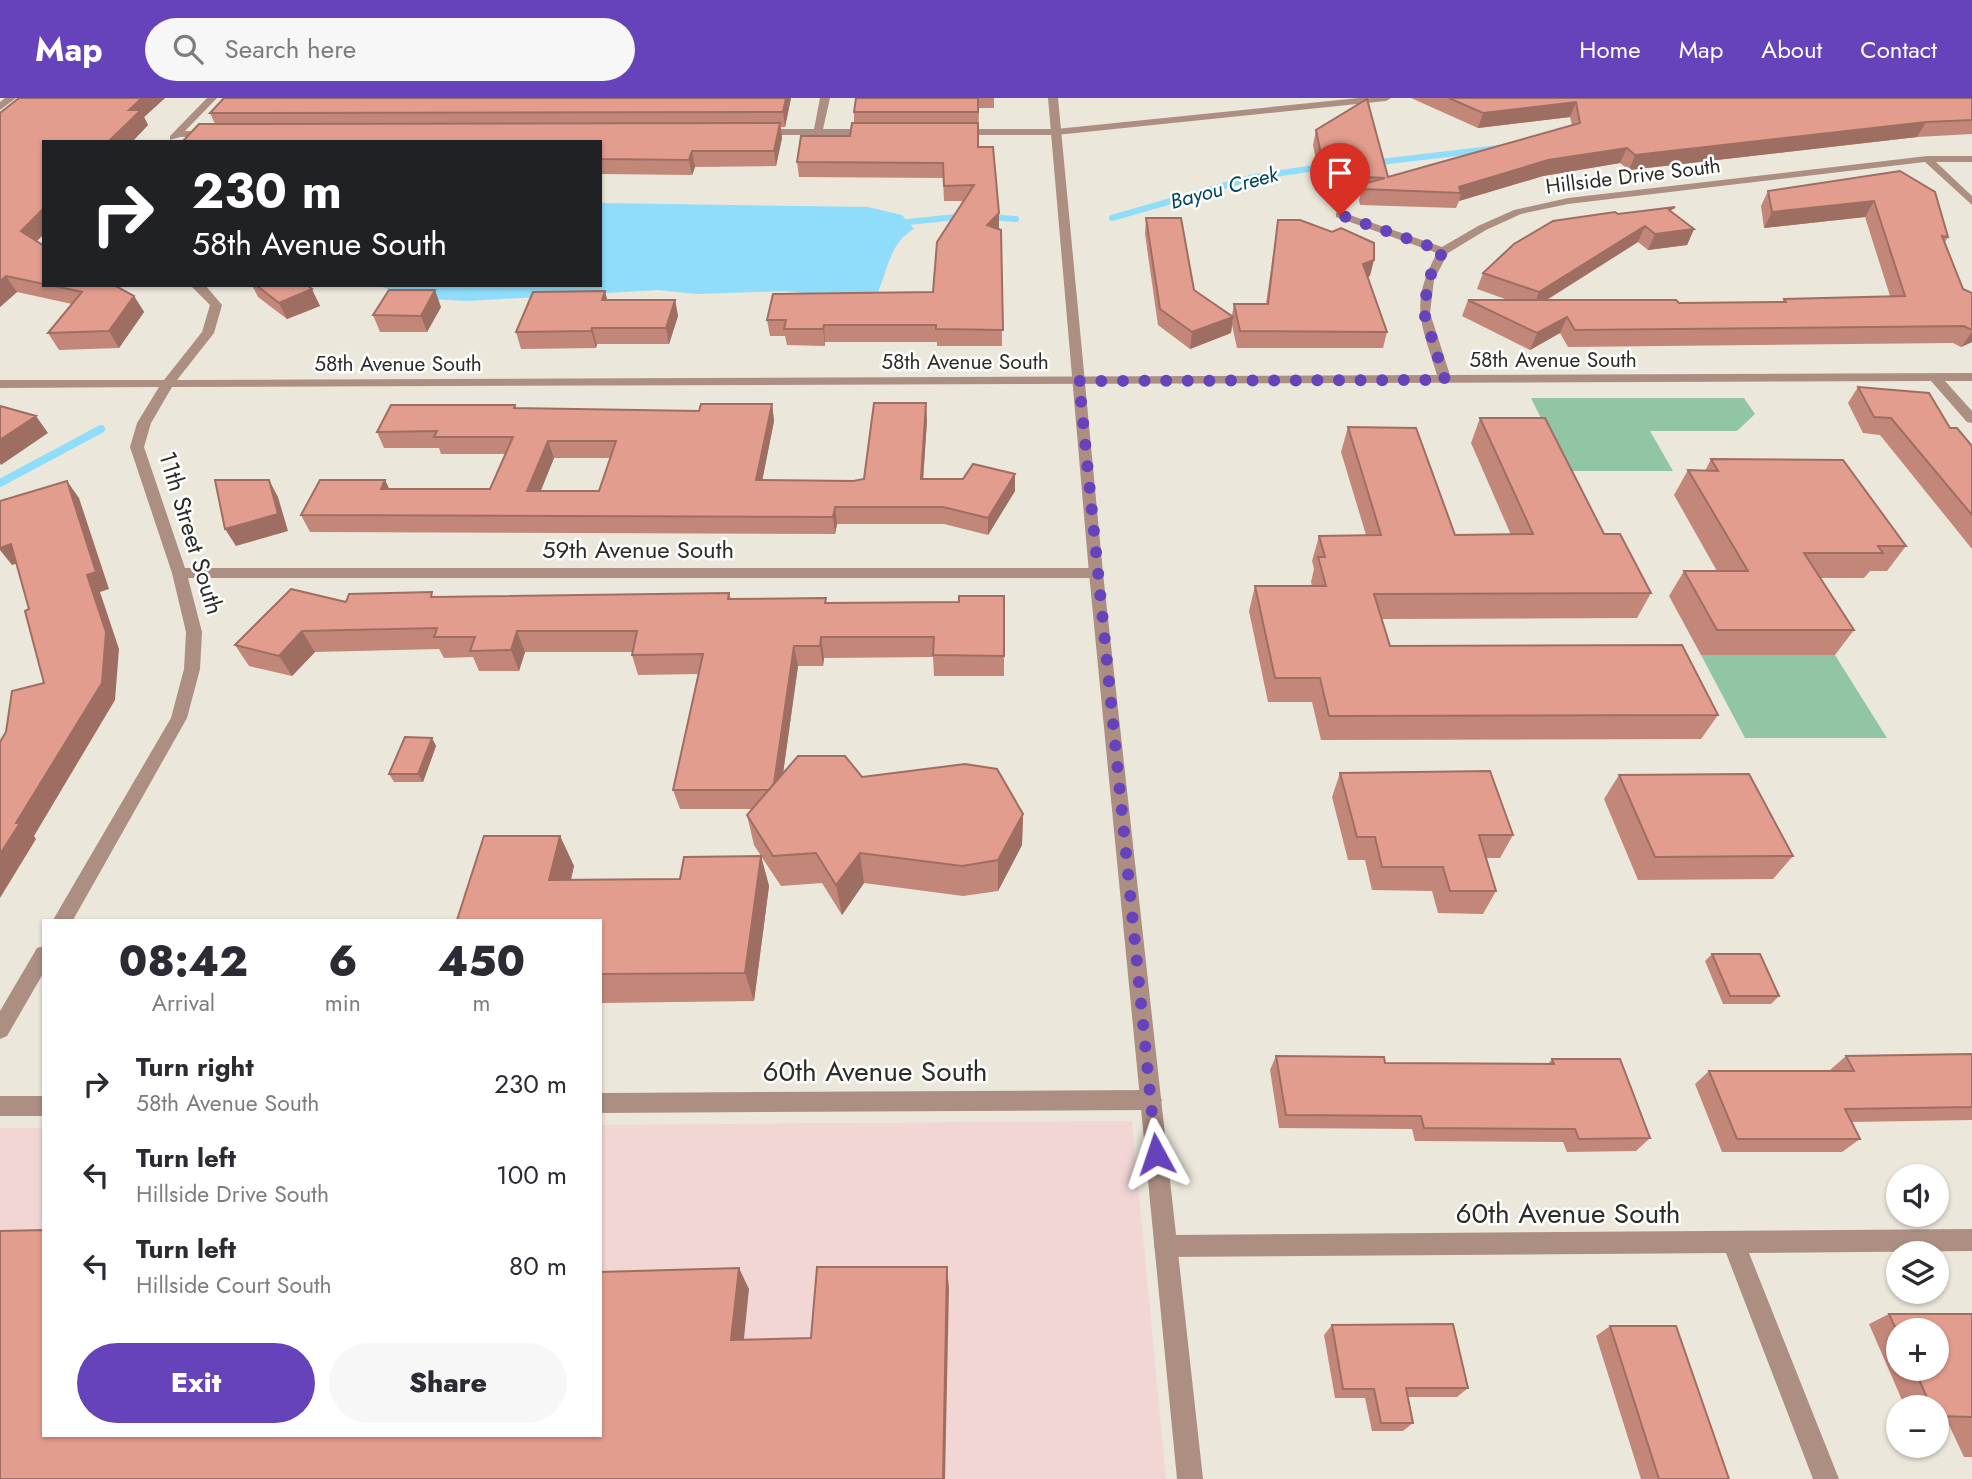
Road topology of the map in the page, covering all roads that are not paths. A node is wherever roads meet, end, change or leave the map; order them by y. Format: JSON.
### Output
{"nodes":[{"id":1,"x":11,"y":98,"type":"edge"},
{"id":2,"x":212,"y":98,"type":"edge"},
{"id":3,"x":825,"y":98,"type":"edge"},
{"id":4,"x":1053,"y":98,"type":"edge"},
{"id":5,"x":1386,"y":98,"type":"edge"},
{"id":6,"x":1316,"y":102,"type":"edge"},
{"id":7,"x":0,"y":107,"type":"edge"},
{"id":8,"x":749,"y":132,"type":"edge"},
{"id":9,"x":818,"y":132,"type":"junction"},
{"id":10,"x":886,"y":132,"type":"edge"},
{"id":11,"x":940,"y":132,"type":"edge"},
{"id":12,"x":1056,"y":132,"type":"junction"},
{"id":13,"x":219,"y":134,"type":"edge"},
{"id":14,"x":174,"y":138,"type":"edge"},
{"id":15,"x":1927,"y":159,"type":"junction"},
{"id":16,"x":1972,"y":159,"type":"edge"},
{"id":17,"x":1972,"y":202,"type":"edge"},
{"id":18,"x":1340,"y":215,"type":"dead end"},
{"id":19,"x":1443,"y":251,"type":"junction"},
{"id":20,"x":200,"y":287,"type":"edge"},
{"id":21,"x":1972,"y":377,"type":"edge"},
{"id":22,"x":1935,"y":378,"type":"junction"},
{"id":23,"x":1445,"y":380,"type":"junction"},
{"id":24,"x":1079,"y":381,"type":"junction"},
{"id":25,"x":168,"y":383,"type":"junction"},
{"id":26,"x":0,"y":384,"type":"edge"},
{"id":27,"x":1972,"y":419,"type":"edge"},
{"id":28,"x":179,"y":573,"type":"junction"},
{"id":29,"x":1096,"y":573,"type":"junction"},
{"id":30,"x":64,"y":919,"type":"edge"},
{"id":31,"x":42,"y":957,"type":"edge"},
{"id":32,"x":0,"y":1030,"type":"edge"},
{"id":33,"x":1151,"y":1100,"type":"junction"},
{"id":34,"x":602,"y":1102,"type":"edge"},
{"id":35,"x":0,"y":1106,"type":"edge"},
{"id":36,"x":42,"y":1106,"type":"edge"},
{"id":37,"x":1972,"y":1240,"type":"edge"},
{"id":38,"x":1733,"y":1242,"type":"junction"},
{"id":39,"x":1165,"y":1246,"type":"junction"},
{"id":40,"x":1190,"y":1479,"type":"edge"},
{"id":41,"x":1826,"y":1479,"type":"edge"}],
"edges":[{"from":1,"to":7,"type":"street"},
{"from":2,"to":14,"type":"street"},
{"from":3,"to":9,"type":"street"},
{"from":4,"to":12,"type":"street"},
{"from":5,"to":6,"type":"street"},
{"from":6,"to":12,"type":"street"},
{"from":8,"to":9,"type":"street"},
{"from":9,"to":10,"type":"street"},
{"from":11,"to":12,"type":"street"},
{"from":12,"to":24,"type":"street"},
{"from":13,"to":14,"type":"street"},
{"from":15,"to":16,"type":"street","name":"Hillside Drive South"},
{"from":15,"to":17,"type":"street"},
{"from":15,"to":19,"type":"street","name":"Hillside Drive South"},
{"from":18,"to":19,"type":"street"},
{"from":19,"to":23,"type":"street"},
{"from":20,"to":25,"type":"street","name":"11th Street South"},
{"from":21,"to":22,"type":"street","name":"58th Avenue South"},
{"from":22,"to":23,"type":"street","name":"58th Avenue South"},
{"from":22,"to":27,"type":"street"},
{"from":23,"to":24,"type":"street","name":"58th Avenue South"},
{"from":24,"to":25,"type":"street","name":"58th Avenue South"},
{"from":24,"to":29,"type":"street"},
{"from":25,"to":26,"type":"street","name":"58th Avenue South"},
{"from":25,"to":28,"type":"street","name":"11th Street South"},
{"from":28,"to":29,"type":"street","name":"59th Avenue South"},
{"from":28,"to":30,"type":"street","name":"11th Street South"},
{"from":29,"to":33,"type":"street"},
{"from":31,"to":32,"type":"street"},
{"from":33,"to":34,"type":"street","name":"60th Avenue South"},
{"from":33,"to":39,"type":"street"},
{"from":35,"to":36,"type":"street"},
{"from":37,"to":38,"type":"street","name":"60th Avenue South"},
{"from":38,"to":39,"type":"street","name":"60th Avenue South"},
{"from":38,"to":41,"type":"street"},
{"from":39,"to":40,"type":"street"}]}
